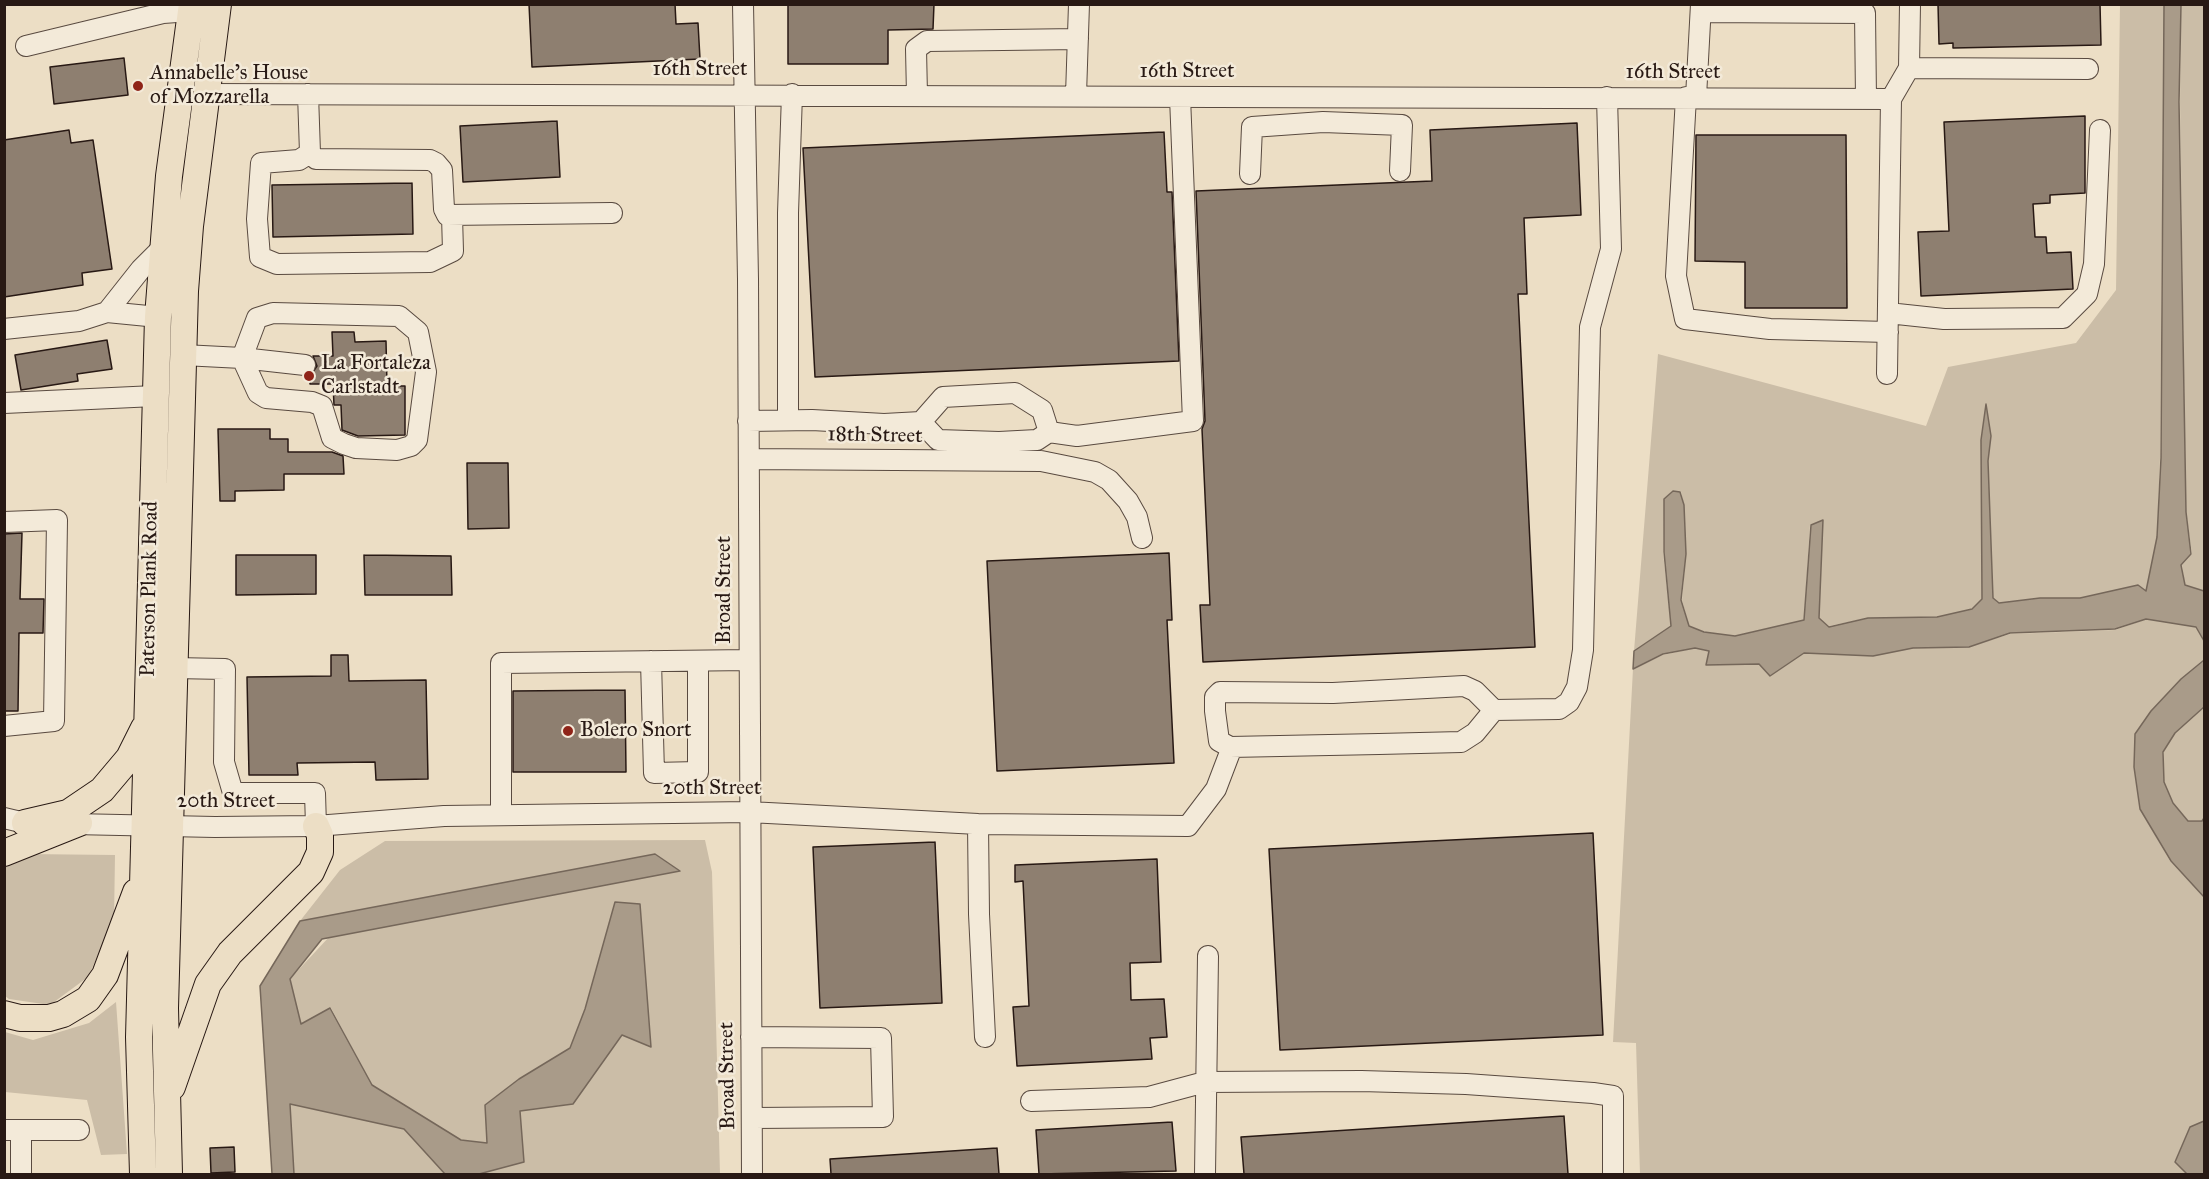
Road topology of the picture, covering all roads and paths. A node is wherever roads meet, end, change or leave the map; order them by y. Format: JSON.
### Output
{"nodes":[{"id":1,"x":218,"y":4,"type":"edge"},
{"id":2,"x":743,"y":4,"type":"edge"},
{"id":3,"x":1079,"y":4,"type":"edge"},
{"id":4,"x":1910,"y":4,"type":"edge"},
{"id":5,"x":192,"y":8,"type":"edge"},
{"id":6,"x":1701,"y":8,"type":"edge"},
{"id":7,"x":1866,"y":9,"type":"edge"},
{"id":8,"x":1078,"y":39,"type":"junction"},
{"id":9,"x":26,"y":46,"type":"dead end"},
{"id":10,"x":1909,"y":68,"type":"junction"},
{"id":11,"x":2088,"y":69,"type":"dead end"},
{"id":12,"x":206,"y":94,"type":"junction"},
{"id":13,"x":308,"y":94,"type":"junction"},
{"id":14,"x":745,"y":94,"type":"junction"},
{"id":15,"x":792,"y":94,"type":"junction"},
{"id":16,"x":917,"y":94,"type":"junction"},
{"id":17,"x":1076,"y":95,"type":"junction"},
{"id":18,"x":1325,"y":96,"type":"junction"},
{"id":19,"x":1180,"y":97,"type":"junction"},
{"id":20,"x":1607,"y":97,"type":"junction"},
{"id":21,"x":1691,"y":97,"type":"junction"},
{"id":22,"x":1866,"y":99,"type":"junction"},
{"id":23,"x":1891,"y":99,"type":"junction"},
{"id":24,"x":1323,"y":122,"type":"junction"},
{"id":25,"x":2100,"y":130,"type":"dead end"},
{"id":26,"x":310,"y":153,"type":"junction"},
{"id":27,"x":1400,"y":171,"type":"dead end"},
{"id":28,"x":1250,"y":174,"type":"dead end"},
{"id":29,"x":612,"y":213,"type":"dead end"},
{"id":30,"x":452,"y":216,"type":"junction"},
{"id":31,"x":162,"y":248,"type":"junction"},
{"id":32,"x":107,"y":312,"type":"junction"},
{"id":33,"x":158,"y":317,"type":"junction"},
{"id":34,"x":1888,"y":323,"type":"junction"},
{"id":35,"x":4,"y":329,"type":"edge"},
{"id":36,"x":183,"y":356,"type":"junction"},
{"id":37,"x":242,"y":358,"type":"junction"},
{"id":38,"x":304,"y":365,"type":"dead end"},
{"id":39,"x":1887,"y":375,"type":"dead end"},
{"id":40,"x":155,"y":396,"type":"junction"},
{"id":41,"x":4,"y":403,"type":"edge"},
{"id":42,"x":788,"y":420,"type":"junction"},
{"id":43,"x":748,"y":421,"type":"junction"},
{"id":44,"x":921,"y":422,"type":"junction"},
{"id":45,"x":1049,"y":432,"type":"junction"},
{"id":46,"x":749,"y":459,"type":"junction"},
{"id":47,"x":4,"y":522,"type":"edge"},
{"id":48,"x":1142,"y":538,"type":"dead end"},
{"id":49,"x":749,"y":660,"type":"junction"},
{"id":50,"x":651,"y":661,"type":"junction"},
{"id":51,"x":698,"y":661,"type":"junction"},
{"id":52,"x":174,"y":669,"type":"junction"},
{"id":53,"x":1494,"y":710,"type":"junction"},
{"id":54,"x":147,"y":722,"type":"junction"},
{"id":55,"x":4,"y":726,"type":"edge"},
{"id":56,"x":1232,"y":747,"type":"junction"},
{"id":57,"x":749,"y":812,"type":"junction"},
{"id":58,"x":501,"y":815,"type":"junction"},
{"id":59,"x":11,"y":823,"type":"edge"},
{"id":60,"x":79,"y":823,"type":"junction"},
{"id":61,"x":978,"y":824,"type":"junction"},
{"id":62,"x":144,"y":825,"type":"junction"},
{"id":63,"x":316,"y":825,"type":"junction"},
{"id":64,"x":170,"y":826,"type":"junction"},
{"id":65,"x":4,"y":853,"type":"edge"},
{"id":66,"x":143,"y":872,"type":"junction"},
{"id":67,"x":1208,"y":956,"type":"dead end"},
{"id":68,"x":4,"y":1014,"type":"edge"},
{"id":69,"x":752,"y":1036,"type":"junction"},
{"id":70,"x":985,"y":1037,"type":"dead end"},
{"id":71,"x":1205,"y":1082,"type":"junction"},
{"id":72,"x":1031,"y":1101,"type":"dead end"},
{"id":73,"x":166,"y":1106,"type":"junction"},
{"id":74,"x":753,"y":1118,"type":"junction"},
{"id":75,"x":13,"y":1130,"type":"edge"},
{"id":76,"x":79,"y":1130,"type":"dead end"},
{"id":77,"x":21,"y":1174,"type":"edge"},
{"id":78,"x":143,"y":1174,"type":"edge"},
{"id":79,"x":169,"y":1174,"type":"edge"},
{"id":80,"x":752,"y":1174,"type":"edge"},
{"id":81,"x":1205,"y":1174,"type":"edge"},
{"id":82,"x":1613,"y":1174,"type":"edge"}],
"edges":[{"from":1,"to":12,"type":"main road","name":"Paterson Plank Road"},
{"from":2,"to":14,"type":"street","name":"Broad Street"},
{"from":3,"to":8,"type":"street"},
{"from":4,"to":10,"type":"street"},
{"from":5,"to":9,"type":"street"},
{"from":5,"to":31,"type":"main road","name":"Paterson Plank Road"},
{"from":6,"to":7,"type":"street"},
{"from":6,"to":21,"type":"street"},
{"from":7,"to":22,"type":"street"},
{"from":8,"to":16,"type":"street"},
{"from":8,"to":17,"type":"street"},
{"from":10,"to":11,"type":"street"},
{"from":10,"to":23,"type":"street"},
{"from":12,"to":13,"type":"street","name":"16th Street"},
{"from":12,"to":36,"type":"main road","name":"Paterson Plank Road"},
{"from":13,"to":14,"type":"street","name":"16th Street"},
{"from":13,"to":26,"type":"street"},
{"from":14,"to":15,"type":"street","name":"16th Street"},
{"from":14,"to":43,"type":"street","name":"Broad Street"},
{"from":15,"to":16,"type":"street","name":"16th Street"},
{"from":15,"to":42,"type":"street"},
{"from":16,"to":17,"type":"street","name":"16th Street"},
{"from":17,"to":19,"type":"street","name":"16th Street"},
{"from":18,"to":19,"type":"street","name":"16th Street"},
{"from":18,"to":20,"type":"street","name":"16th Street"},
{"from":18,"to":24,"type":"street"},
{"from":19,"to":45,"type":"street"},
{"from":20,"to":21,"type":"street","name":"16th Street"},
{"from":20,"to":53,"type":"street"},
{"from":21,"to":22,"type":"street","name":"16th Street"},
{"from":21,"to":34,"type":"street"},
{"from":22,"to":23,"type":"street","name":"16th Street"},
{"from":23,"to":34,"type":"street"},
{"from":24,"to":27,"type":"street"},
{"from":24,"to":28,"type":"street"},
{"from":25,"to":34,"type":"street"},
{"from":26,"to":30,"type":"street"},
{"from":26,"to":30,"type":"street"},
{"from":29,"to":30,"type":"street"},
{"from":31,"to":32,"type":"street"},
{"from":31,"to":33,"type":"main road","name":"Paterson Plank Road"},
{"from":32,"to":33,"type":"street"},
{"from":32,"to":35,"type":"street"},
{"from":33,"to":40,"type":"main road","name":"Paterson Plank Road"},
{"from":34,"to":39,"type":"street"},
{"from":36,"to":37,"type":"street"},
{"from":36,"to":52,"type":"main road","name":"Paterson Plank Road"},
{"from":37,"to":37,"type":"street"},
{"from":37,"to":38,"type":"street"},
{"from":40,"to":41,"type":"street"},
{"from":40,"to":54,"type":"main road","name":"Paterson Plank Road"},
{"from":42,"to":43,"type":"street"},
{"from":42,"to":44,"type":"street"},
{"from":43,"to":46,"type":"street","name":"Broad Street"},
{"from":44,"to":45,"type":"street"},
{"from":44,"to":45,"type":"street"},
{"from":46,"to":48,"type":"street","name":"18th Street"},
{"from":46,"to":49,"type":"street","name":"Broad Street"},
{"from":47,"to":55,"type":"street"},
{"from":49,"to":51,"type":"street"},
{"from":49,"to":57,"type":"street","name":"Broad Street"},
{"from":50,"to":51,"type":"street"},
{"from":50,"to":51,"type":"street"},
{"from":50,"to":58,"type":"street"},
{"from":52,"to":63,"type":"street"},
{"from":52,"to":64,"type":"main road","name":"Paterson Plank Road"},
{"from":53,"to":56,"type":"street"},
{"from":53,"to":56,"type":"street"},
{"from":54,"to":59,"type":"main road"},
{"from":54,"to":62,"type":"main road","name":"Paterson Plank Road"},
{"from":56,"to":61,"type":"street","name":"20th Street"},
{"from":57,"to":58,"type":"street","name":"20th Street"},
{"from":57,"to":61,"type":"street","name":"20th Street"},
{"from":57,"to":69,"type":"street","name":"Broad Street"},
{"from":58,"to":63,"type":"street","name":"20th Street"},
{"from":59,"to":60,"type":"street","name":"20th Street"},
{"from":60,"to":62,"type":"street","name":"20th Street"},
{"from":60,"to":65,"type":"main road"},
{"from":61,"to":70,"type":"street"},
{"from":62,"to":64,"type":"street","name":"20th Street"},
{"from":62,"to":66,"type":"main road","name":"Paterson Plank Road"},
{"from":63,"to":64,"type":"street","name":"20th Street"},
{"from":63,"to":73,"type":"main road"},
{"from":64,"to":73,"type":"main road","name":"Paterson Plank Road"},
{"from":66,"to":68,"type":"main road"},
{"from":66,"to":78,"type":"main road","name":"Paterson Plank Road"},
{"from":67,"to":71,"type":"street"},
{"from":69,"to":74,"type":"street","name":"Broad Street"},
{"from":69,"to":74,"type":"street"},
{"from":71,"to":72,"type":"street"},
{"from":71,"to":81,"type":"street"},
{"from":71,"to":82,"type":"street"},
{"from":73,"to":79,"type":"main road","name":"Paterson Plank Road"},
{"from":74,"to":80,"type":"street","name":"Broad Street"},
{"from":75,"to":76,"type":"street"},
{"from":75,"to":77,"type":"street"}]}
